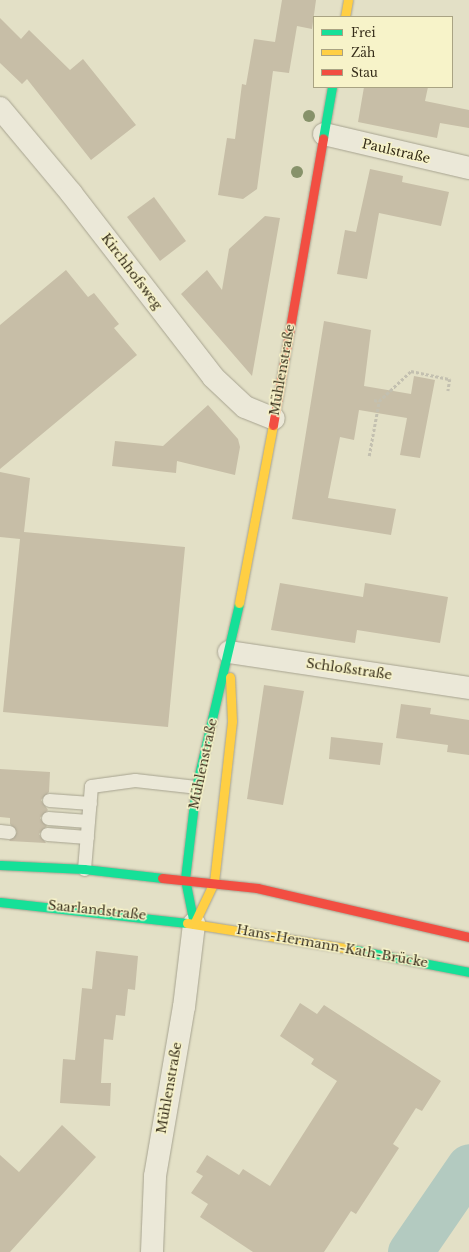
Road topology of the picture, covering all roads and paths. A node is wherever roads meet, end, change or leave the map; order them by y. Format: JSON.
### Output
{"nodes":[{"id":1,"x":348,"y":0,"type":"edge"},
{"id":2,"x":345,"y":16,"type":"edge"},
{"id":3,"x":332,"y":88,"type":"edge"},
{"id":4,"x":0,"y":108,"type":"edge"},
{"id":5,"x":324,"y":134,"type":"junction"},
{"id":6,"x":469,"y":168,"type":"edge"},
{"id":7,"x":448,"y":391,"type":"dead end"},
{"id":8,"x":374,"y":400,"type":"dead end"},
{"id":9,"x":379,"y":401,"type":"junction"},
{"id":10,"x":274,"y":419,"type":"junction"},
{"id":11,"x":369,"y":456,"type":"dead end"},
{"id":12,"x":229,"y":652,"type":"junction"},
{"id":13,"x":469,"y":688,"type":"edge"},
{"id":14,"x":196,"y":787,"type":"junction"},
{"id":15,"x":49,"y":800,"type":"dead end"},
{"id":16,"x":90,"y":804,"type":"junction"},
{"id":17,"x":48,"y":818,"type":"dead end"},
{"id":18,"x":88,"y":821,"type":"junction"},
{"id":19,"x":47,"y":834,"type":"dead end"},
{"id":20,"x":87,"y":837,"type":"junction"},
{"id":21,"x":0,"y":865,"type":"edge"},
{"id":22,"x":84,"y":870,"type":"junction"},
{"id":23,"x":185,"y":879,"type":"junction"},
{"id":24,"x":214,"y":882,"type":"junction"},
{"id":25,"x":0,"y":902,"type":"edge"},
{"id":26,"x":194,"y":924,"type":"junction"},
{"id":27,"x":469,"y":937,"type":"edge"},
{"id":28,"x":469,"y":972,"type":"edge"},
{"id":29,"x":152,"y":1252,"type":"edge"}],
"edges":[{"from":1,"to":2,"type":"main road"},
{"from":3,"to":5,"type":"main road","name":"Mühlenstraße"},
{"from":4,"to":10,"type":"street","name":"Kirchhofsweg"},
{"from":5,"to":6,"type":"street","name":"Paulstraße"},
{"from":5,"to":10,"type":"main road","name":"Mühlenstraße"},
{"from":7,"to":9,"type":"path"},
{"from":8,"to":9,"type":"path"},
{"from":9,"to":11,"type":"path"},
{"from":10,"to":12,"type":"main road","name":"Mühlenstraße"},
{"from":12,"to":13,"type":"street","name":"Schloßstraße"},
{"from":12,"to":14,"type":"main road","name":"Mühlenstraße"},
{"from":12,"to":24,"type":"main road","name":"Mühlenstraße"},
{"from":14,"to":16,"type":"lane"},
{"from":14,"to":23,"type":"main road","name":"Mühlenstraße"},
{"from":15,"to":16,"type":"lane"},
{"from":16,"to":18,"type":"lane"},
{"from":17,"to":18,"type":"lane"},
{"from":18,"to":20,"type":"lane"},
{"from":19,"to":20,"type":"lane"},
{"from":20,"to":22,"type":"lane"},
{"from":21,"to":22,"type":"main road"},
{"from":22,"to":23,"type":"main road"},
{"from":23,"to":24,"type":"main road"},
{"from":23,"to":26,"type":"main road","name":"Mühlenstraße"},
{"from":24,"to":26,"type":"main road","name":"Mühlenstraße"},
{"from":24,"to":27,"type":"main road"},
{"from":25,"to":26,"type":"main road","name":"Saarlandstraße"},
{"from":26,"to":28,"type":"main road","name":"Hans-Hermann-Kath-Brücke"},
{"from":26,"to":29,"type":"street","name":"Mühlenstraße"}]}
